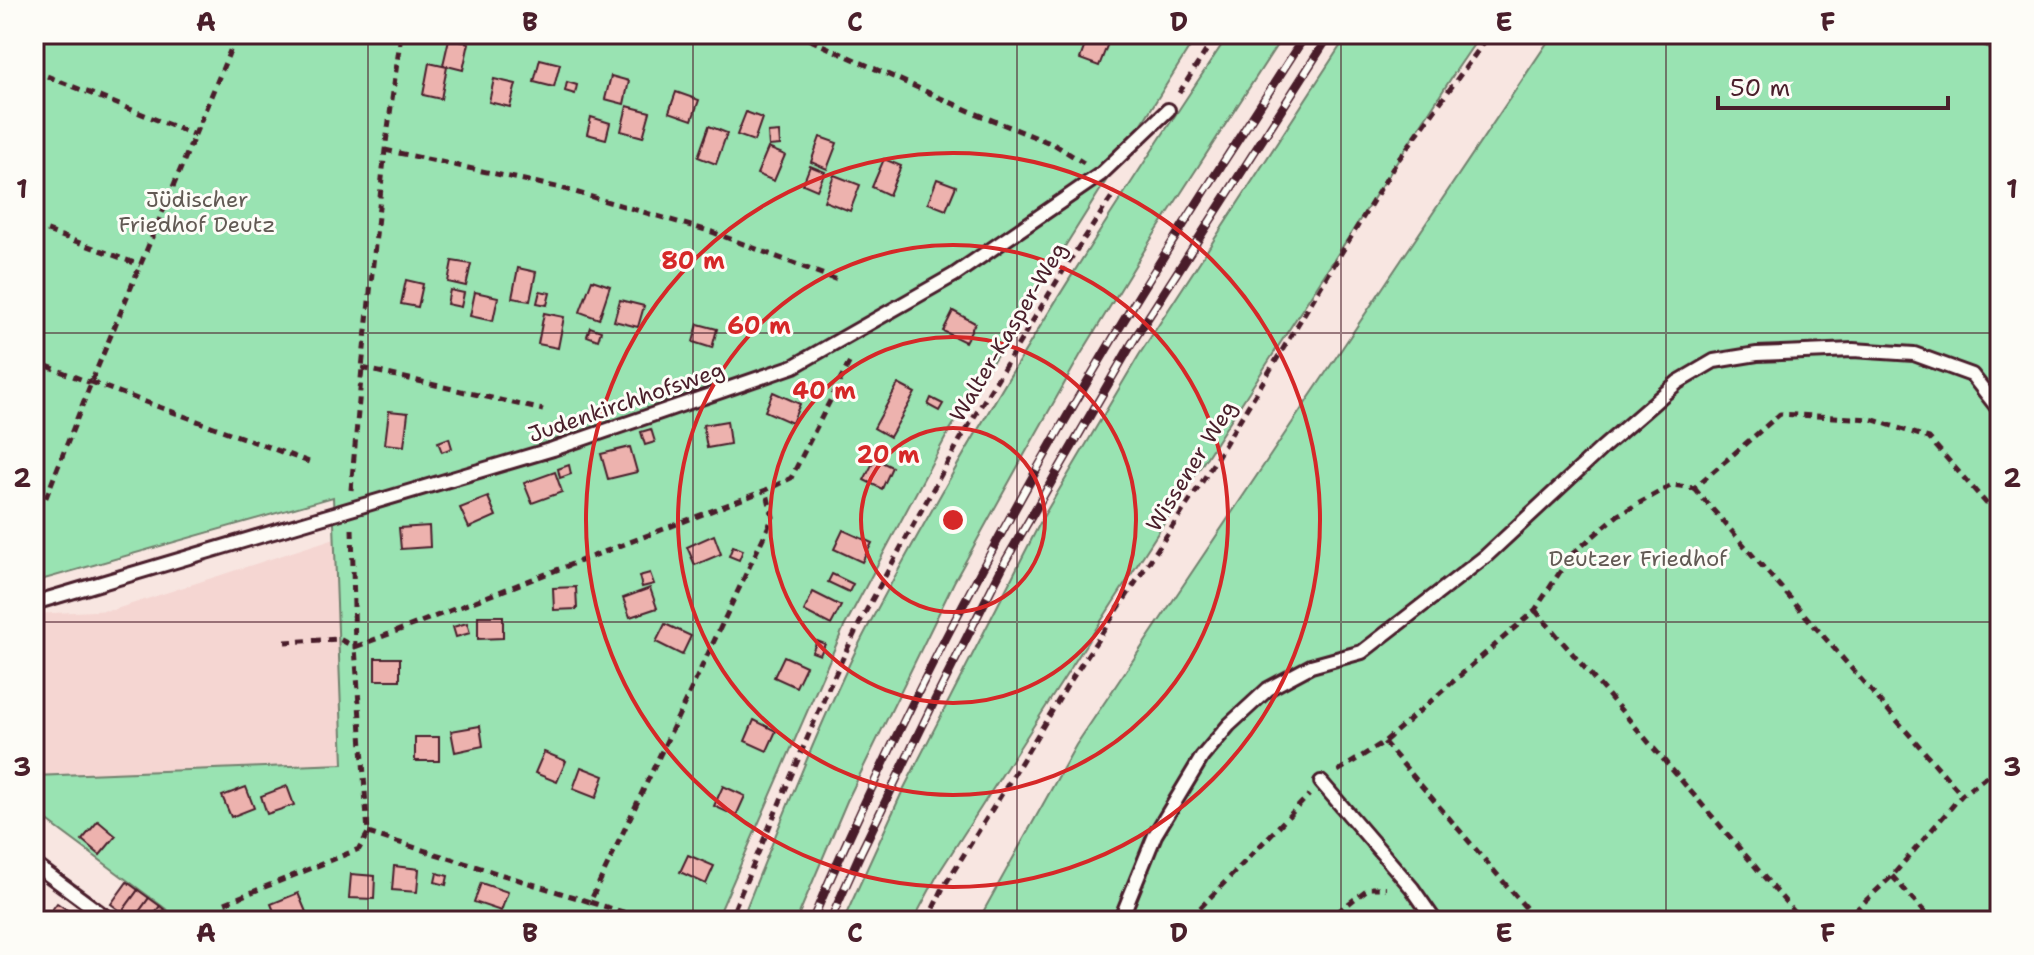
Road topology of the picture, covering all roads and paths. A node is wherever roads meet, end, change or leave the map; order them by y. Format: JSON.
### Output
{"nodes":[{"id":1,"x":237,"y":34,"type":"edge"},
{"id":2,"x":401,"y":34,"type":"edge"},
{"id":3,"x":797,"y":34,"type":"edge"},
{"id":4,"x":1217,"y":34,"type":"edge"},
{"id":5,"x":1490,"y":34,"type":"edge"},
{"id":6,"x":34,"y":71,"type":"edge"},
{"id":7,"x":1168,"y":110,"type":"joint"},
{"id":8,"x":195,"y":135,"type":"junction"},
{"id":9,"x":385,"y":150,"type":"junction"},
{"id":10,"x":1101,"y":174,"type":"junction"},
{"id":11,"x":1122,"y":180,"type":"dead end"},
{"id":12,"x":34,"y":226,"type":"edge"},
{"id":13,"x":140,"y":265,"type":"junction"},
{"id":14,"x":840,"y":281,"type":"dead end"},
{"id":15,"x":851,"y":359,"type":"dead end"},
{"id":16,"x":34,"y":361,"type":"edge"},
{"id":17,"x":362,"y":368,"type":"junction"},
{"id":18,"x":91,"y":382,"type":"junction"},
{"id":19,"x":543,"y":410,"type":"dead end"},
{"id":20,"x":2000,"y":411,"type":"edge"},
{"id":21,"x":309,"y":462,"type":"dead end"},
{"id":22,"x":1694,"y":488,"type":"junction"},
{"id":23,"x":766,"y":490,"type":"junction"},
{"id":24,"x":34,"y":496,"type":"edge"},
{"id":25,"x":351,"y":510,"type":"junction"},
{"id":26,"x":2000,"y":519,"type":"edge"},
{"id":27,"x":34,"y":603,"type":"edge"},
{"id":28,"x":1535,"y":610,"type":"junction"},
{"id":29,"x":285,"y":642,"type":"dead end"},
{"id":30,"x":355,"y":647,"type":"junction"},
{"id":31,"x":1384,"y":742,"type":"junction"},
{"id":32,"x":2000,"y":766,"type":"edge"},
{"id":33,"x":1321,"y":782,"type":"junction"},
{"id":34,"x":1962,"y":795,"type":"junction"},
{"id":35,"x":368,"y":833,"type":"junction"},
{"id":36,"x":34,"y":864,"type":"edge"},
{"id":37,"x":1892,"y":876,"type":"junction"},
{"id":38,"x":1412,"y":888,"type":"junction"},
{"id":39,"x":590,"y":902,"type":"junction"},
{"id":40,"x":225,"y":903,"type":"dead end"},
{"id":41,"x":97,"y":917,"type":"edge"},
{"id":42,"x":111,"y":921,"type":"edge"},
{"id":43,"x":653,"y":921,"type":"edge"},
{"id":44,"x":729,"y":921,"type":"edge"},
{"id":45,"x":927,"y":921,"type":"edge"},
{"id":46,"x":1120,"y":921,"type":"edge"},
{"id":47,"x":1197,"y":921,"type":"edge"},
{"id":48,"x":1326,"y":921,"type":"edge"},
{"id":49,"x":1435,"y":921,"type":"edge"},
{"id":50,"x":1537,"y":921,"type":"edge"},
{"id":51,"x":1802,"y":921,"type":"edge"},
{"id":52,"x":1844,"y":921,"type":"edge"},
{"id":53,"x":1933,"y":921,"type":"edge"}],
"edges":[{"from":1,"to":8,"type":"path"},
{"from":2,"to":9,"type":"path"},
{"from":3,"to":10,"type":"path"},
{"from":4,"to":7,"type":"path"},
{"from":5,"to":45,"type":"path","name":"Wissener Weg"},
{"from":6,"to":8,"type":"path"},
{"from":7,"to":10,"type":"lane","name":"Judenkirchhofsweg"},
{"from":8,"to":13,"type":"path"},
{"from":9,"to":14,"type":"path"},
{"from":9,"to":17,"type":"path"},
{"from":10,"to":25,"type":"lane","name":"Judenkirchhofsweg"},
{"from":11,"to":44,"type":"path","name":"Walter-Kasper-Weg"},
{"from":12,"to":13,"type":"path"},
{"from":13,"to":18,"type":"path"},
{"from":15,"to":23,"type":"path"},
{"from":16,"to":18,"type":"path"},
{"from":17,"to":19,"type":"path"},
{"from":17,"to":25,"type":"path"},
{"from":18,"to":21,"type":"path"},
{"from":18,"to":24,"type":"path"},
{"from":20,"to":46,"type":"lane"},
{"from":22,"to":26,"type":"path"},
{"from":22,"to":28,"type":"path"},
{"from":22,"to":34,"type":"path"},
{"from":23,"to":30,"type":"path"},
{"from":23,"to":39,"type":"path"},
{"from":25,"to":27,"type":"lane","name":"Judenkirchhofsweg"},
{"from":25,"to":30,"type":"path"},
{"from":28,"to":31,"type":"path"},
{"from":28,"to":51,"type":"path"},
{"from":29,"to":30,"type":"path"},
{"from":30,"to":35,"type":"path"},
{"from":31,"to":33,"type":"path"},
{"from":31,"to":50,"type":"path"},
{"from":32,"to":34,"type":"path"},
{"from":33,"to":38,"type":"lane"},
{"from":33,"to":47,"type":"path"},
{"from":34,"to":37,"type":"path"},
{"from":35,"to":39,"type":"path"},
{"from":35,"to":40,"type":"path"},
{"from":36,"to":41,"type":"lane"},
{"from":37,"to":52,"type":"path"},
{"from":37,"to":53,"type":"path"},
{"from":38,"to":48,"type":"path"},
{"from":38,"to":49,"type":"lane"},
{"from":39,"to":43,"type":"path"},
{"from":41,"to":42,"type":"lane"}]}
